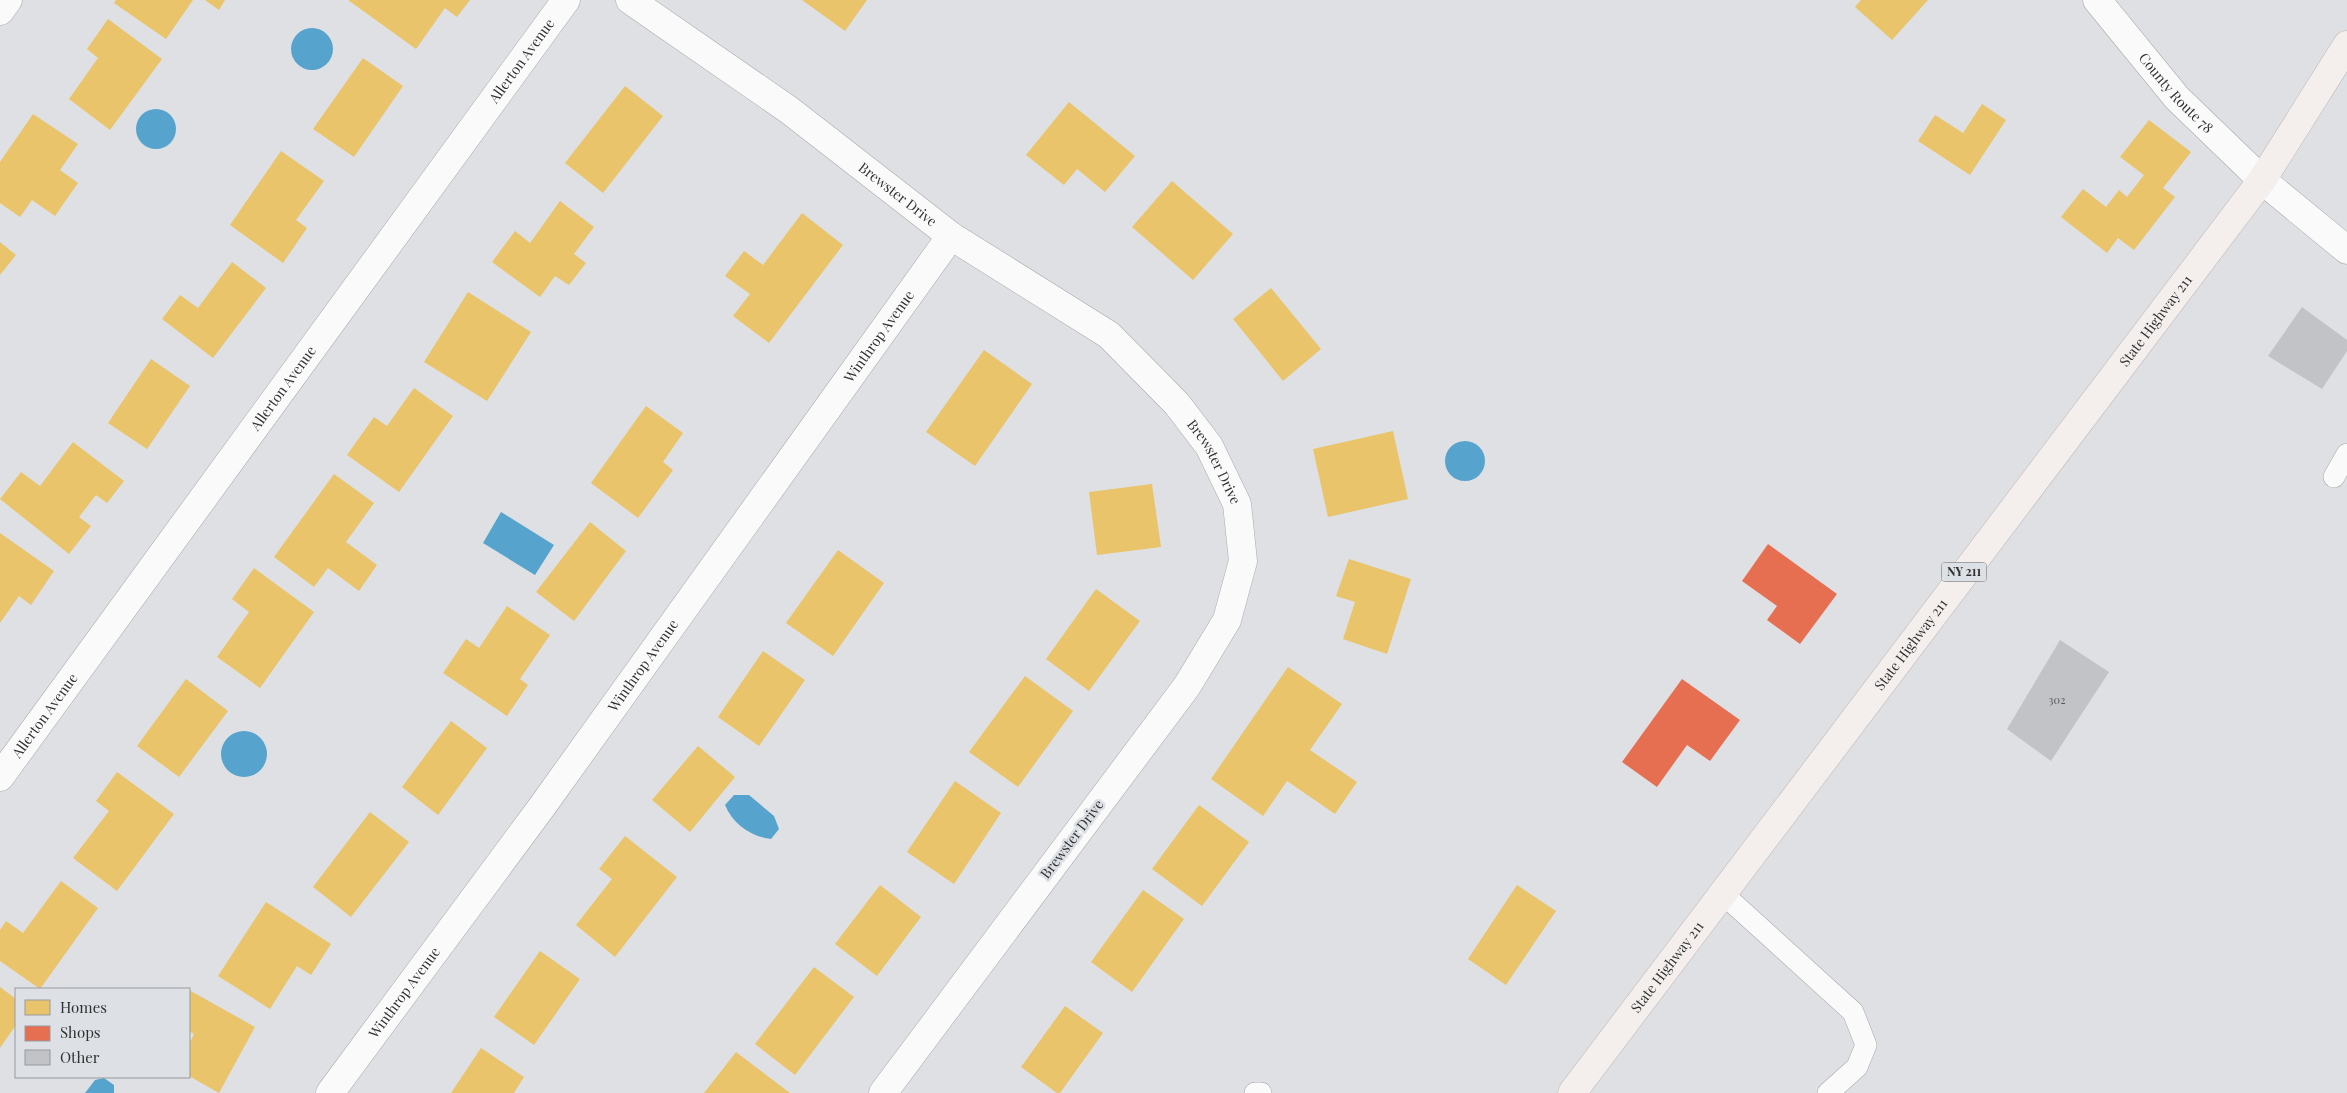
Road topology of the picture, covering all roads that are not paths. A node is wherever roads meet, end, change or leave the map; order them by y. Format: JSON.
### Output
{"nodes":[{"id":1,"x":8,"y":0,"type":"edge"},
{"id":2,"x":566,"y":0,"type":"edge"},
{"id":3,"x":630,"y":0,"type":"edge"},
{"id":4,"x":2096,"y":0,"type":"edge"},
{"id":5,"x":0,"y":10,"type":"edge"},
{"id":6,"x":2347,"y":45,"type":"edge"},
{"id":7,"x":2262,"y":180,"type":"junction"},
{"id":8,"x":952,"y":236,"type":"junction"},
{"id":9,"x":2347,"y":250,"type":"edge"},
{"id":10,"x":2347,"y":454,"type":"edge"},
{"id":11,"x":2334,"y":477,"type":"dead end"},
{"id":12,"x":0,"y":777,"type":"edge"},
{"id":13,"x":1722,"y":893,"type":"junction"},
{"id":14,"x":330,"y":1093,"type":"edge"},
{"id":15,"x":883,"y":1093,"type":"edge"},
{"id":16,"x":1255,"y":1093,"type":"edge"},
{"id":17,"x":1260,"y":1093,"type":"edge"},
{"id":18,"x":1572,"y":1093,"type":"edge"},
{"id":19,"x":1828,"y":1093,"type":"edge"}],
"edges":[{"from":1,"to":5,"type":"street"},
{"from":2,"to":12,"type":"street","name":"Allerton Avenue"},
{"from":3,"to":8,"type":"street","name":"Brewster Drive"},
{"from":4,"to":7,"type":"street","name":"County Route 78"},
{"from":6,"to":7,"type":"main road","name":"State Highway 211","number":"NY 211"},
{"from":7,"to":9,"type":"street","name":"County Route 78"},
{"from":7,"to":13,"type":"main road","name":"State Highway 211","number":"NY 211"},
{"from":8,"to":14,"type":"street","name":"Winthrop Avenue"},
{"from":8,"to":15,"type":"street","name":"Brewster Drive"},
{"from":10,"to":11,"type":"lane"},
{"from":13,"to":18,"type":"main road","name":"State Highway 211","number":"NY 211"},
{"from":13,"to":19,"type":"lane"},
{"from":16,"to":17,"type":"lane"}]}
